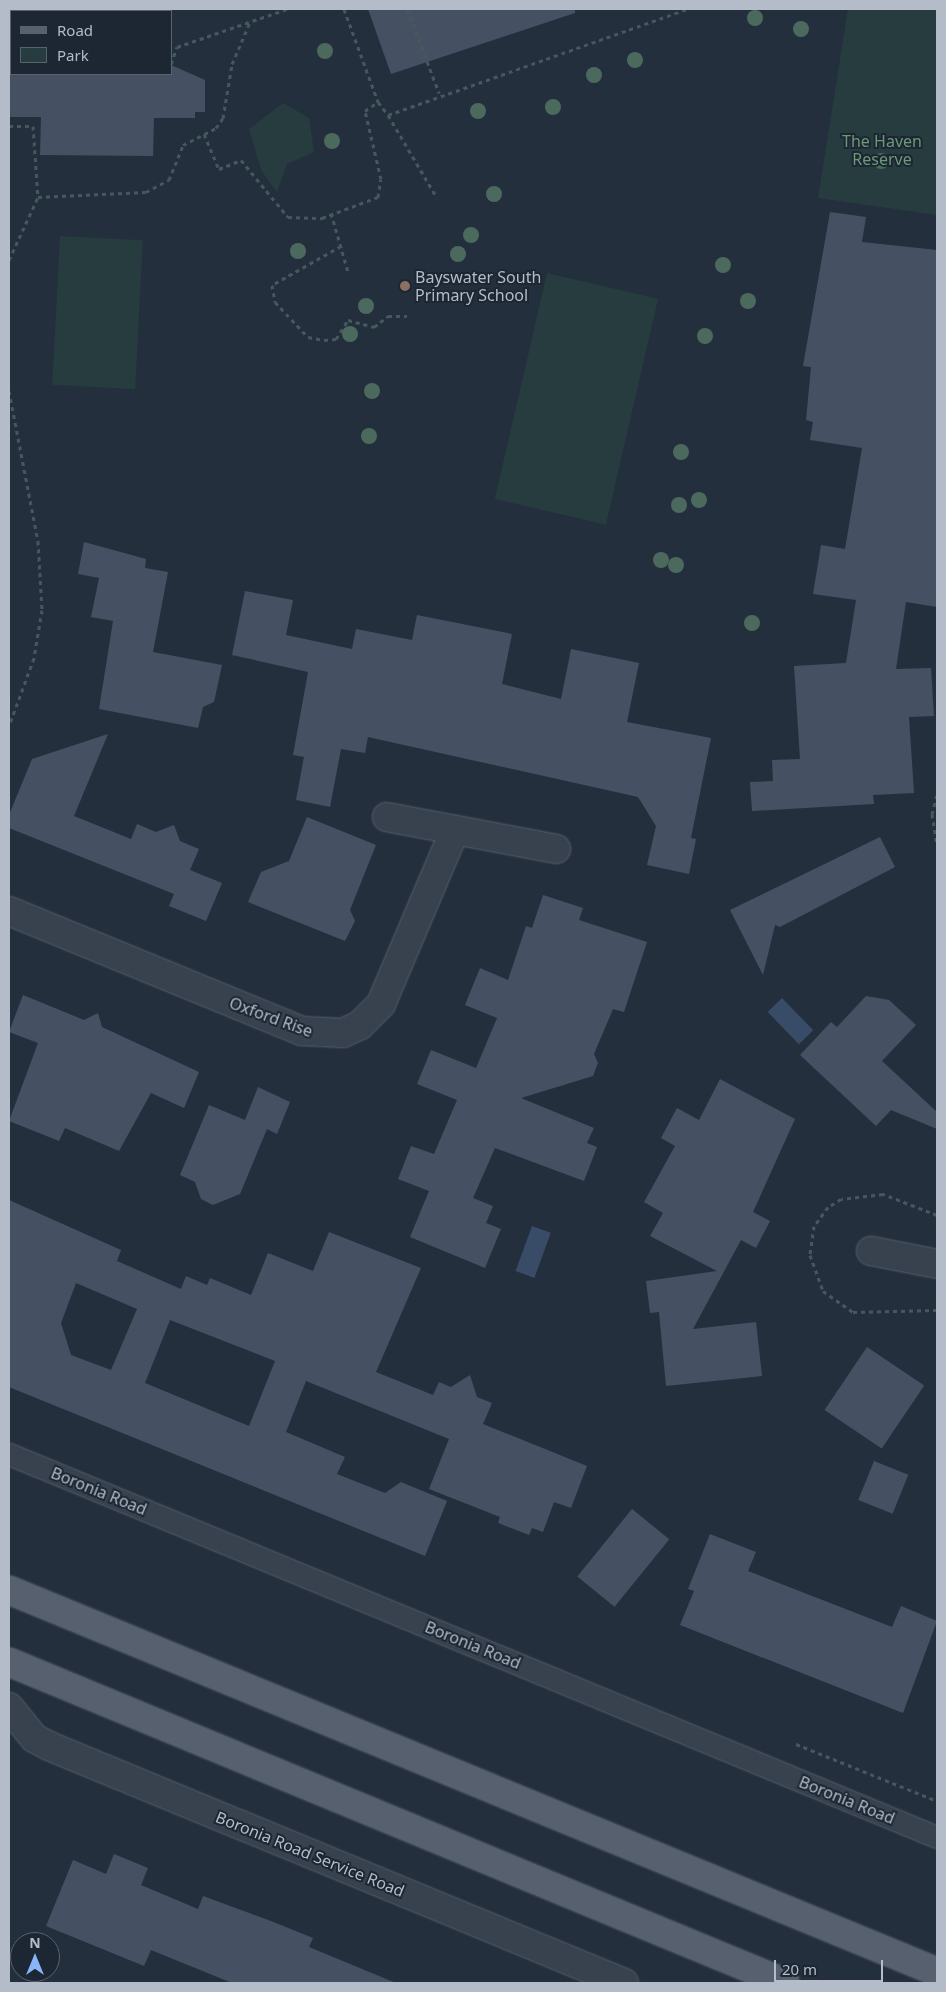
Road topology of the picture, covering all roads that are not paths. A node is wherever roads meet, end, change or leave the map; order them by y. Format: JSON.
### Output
{"nodes":[{"id":1,"x":387,"y":817,"type":"dead end"},
{"id":2,"x":455,"y":830,"type":"junction"},
{"id":3,"x":556,"y":848,"type":"dead end"},
{"id":4,"x":9,"y":911,"type":"edge"},
{"id":5,"x":871,"y":1252,"type":"dead end"},
{"id":6,"x":937,"y":1264,"type":"edge"},
{"id":7,"x":9,"y":1454,"type":"edge"},
{"id":8,"x":9,"y":1590,"type":"edge"},
{"id":9,"x":9,"y":1662,"type":"edge"},
{"id":10,"x":9,"y":1707,"type":"edge"},
{"id":11,"x":937,"y":1837,"type":"edge"},
{"id":12,"x":937,"y":1972,"type":"edge"},
{"id":13,"x":624,"y":1983,"type":"edge"},
{"id":14,"x":785,"y":1983,"type":"edge"}],
"edges":[{"from":1,"to":2,"type":"street"},
{"from":2,"to":3,"type":"street"},
{"from":2,"to":4,"type":"street","name":"Oxford Rise"},
{"from":5,"to":6,"type":"street"},
{"from":7,"to":11,"type":"lane","name":"Boronia Road"},
{"from":8,"to":12,"type":"main road"},
{"from":9,"to":14,"type":"main road"},
{"from":10,"to":13,"type":"street","name":"Boronia Road Service Road"}]}
